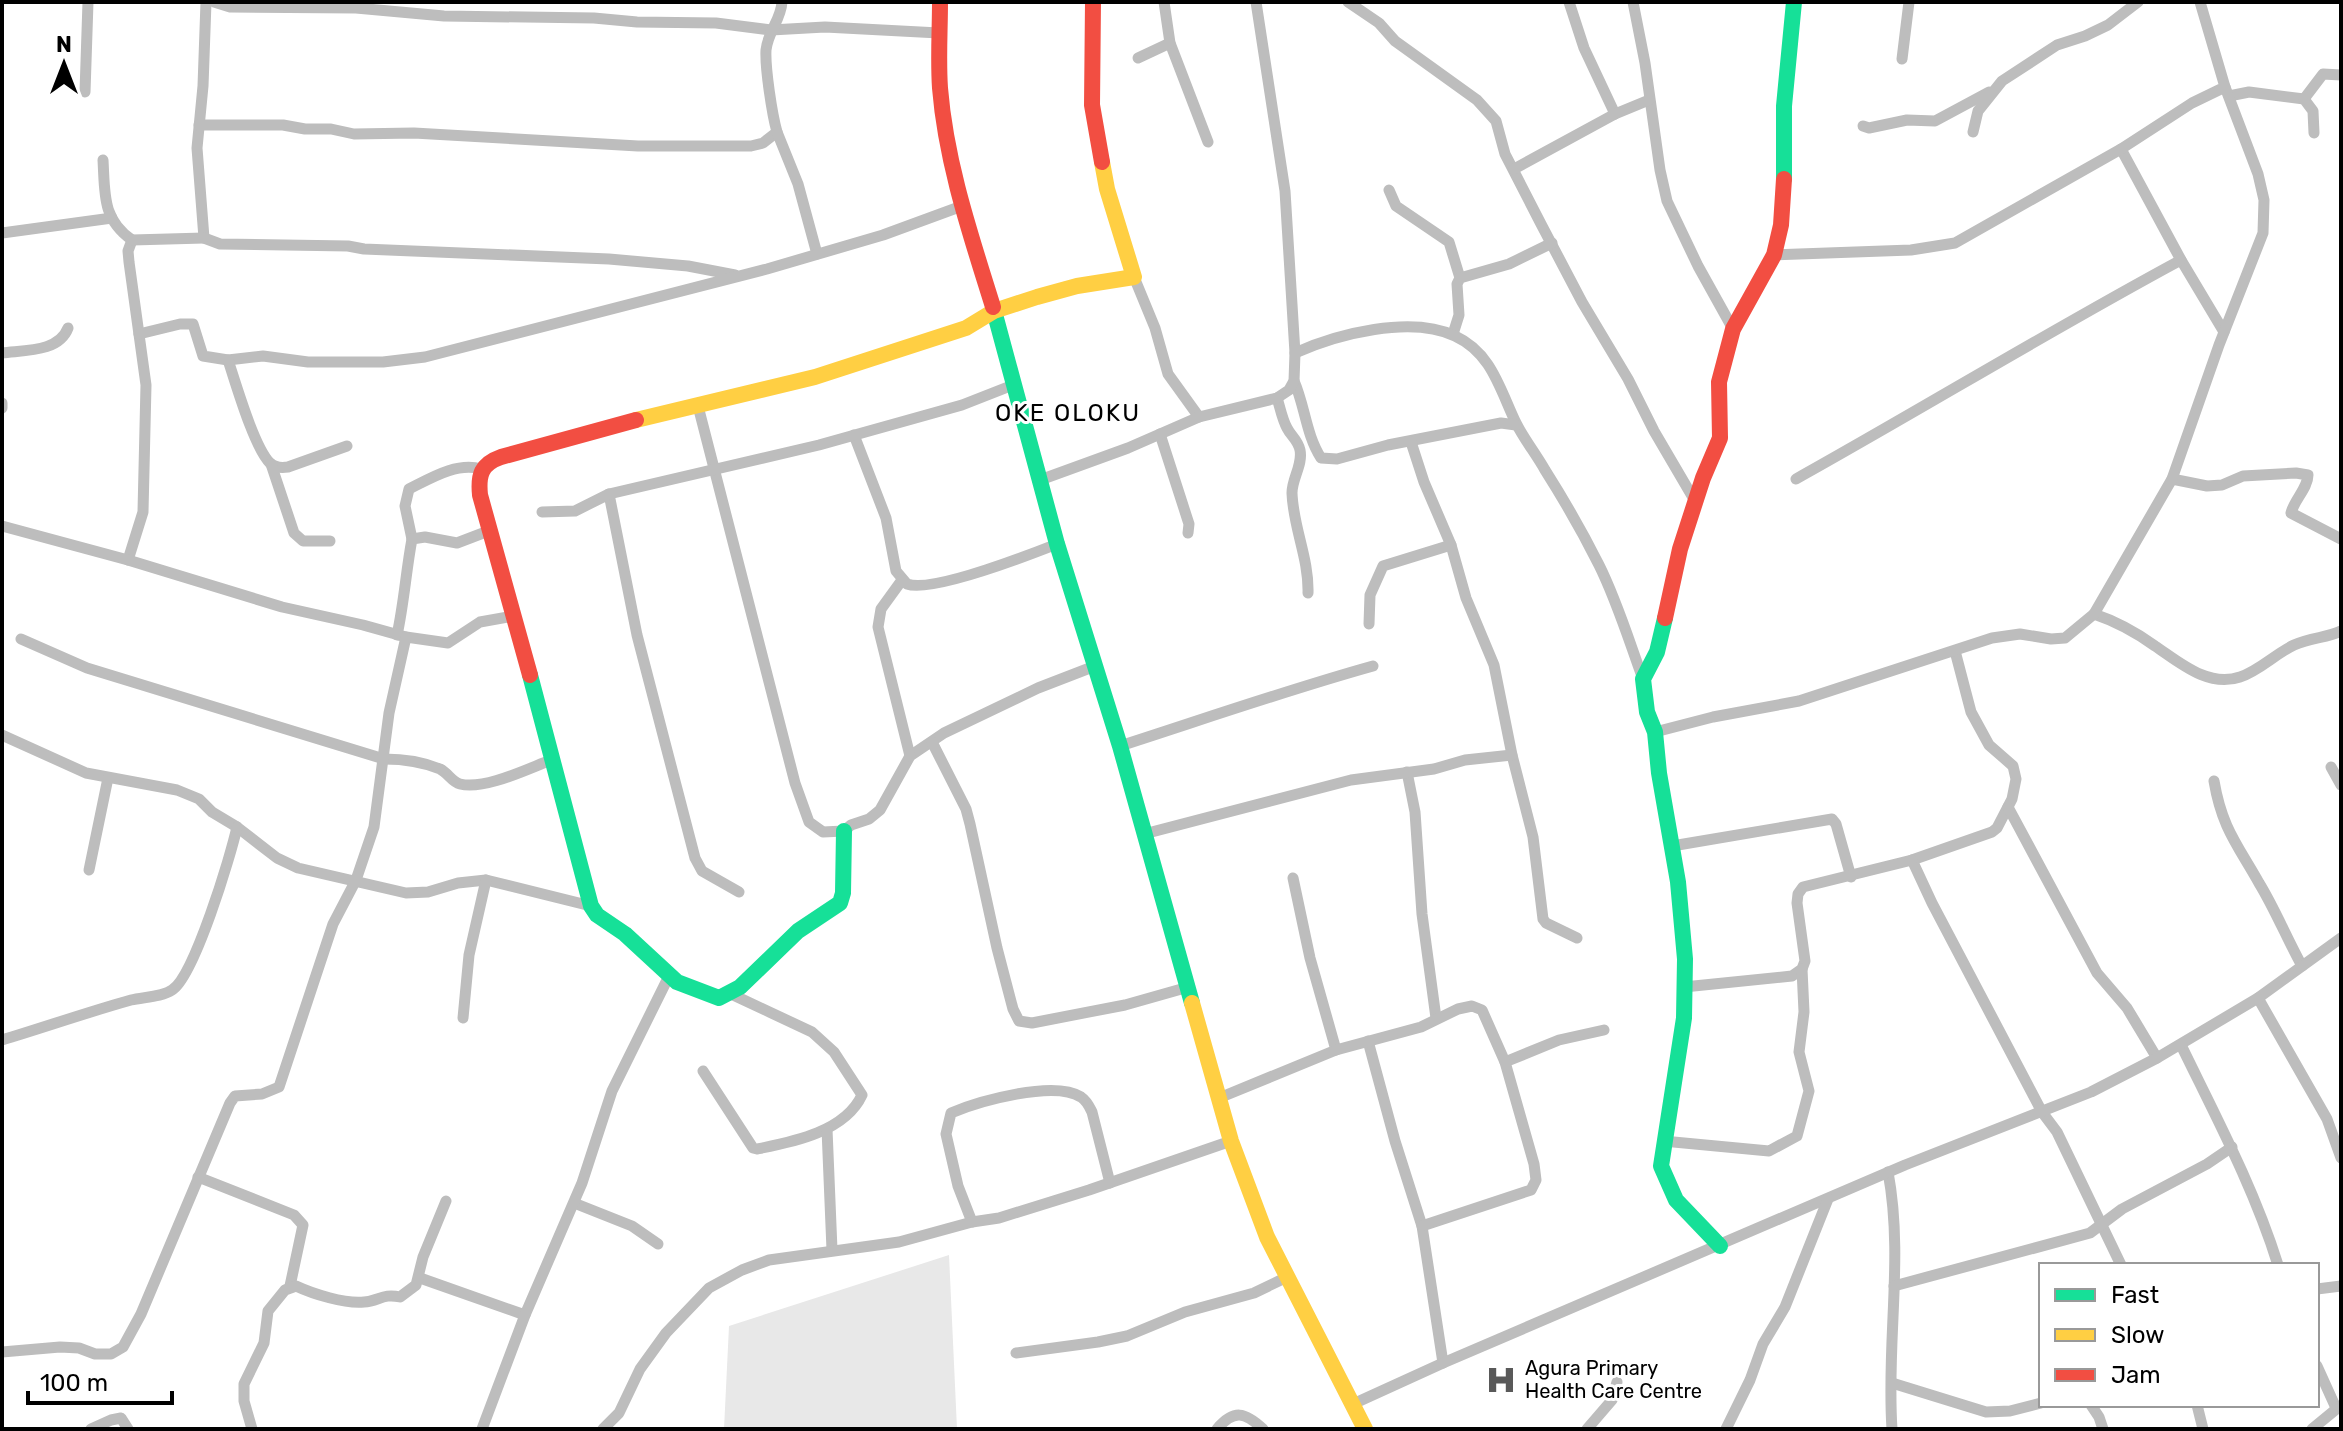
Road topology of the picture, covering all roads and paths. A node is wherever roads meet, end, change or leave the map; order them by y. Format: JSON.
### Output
{"nodes":[{"id":1,"x":88,"y":2,"type":"edge"},
{"id":2,"x":206,"y":2,"type":"edge"},
{"id":3,"x":214,"y":2,"type":"edge"},
{"id":4,"x":782,"y":2,"type":"edge"},
{"id":5,"x":940,"y":2,"type":"edge"},
{"id":6,"x":1093,"y":2,"type":"edge"},
{"id":7,"x":1164,"y":2,"type":"edge"},
{"id":8,"x":1256,"y":2,"type":"edge"},
{"id":9,"x":1348,"y":2,"type":"edge"},
{"id":10,"x":1569,"y":2,"type":"edge"},
{"id":11,"x":1633,"y":2,"type":"edge"},
{"id":12,"x":1794,"y":2,"type":"edge"},
{"id":13,"x":1909,"y":2,"type":"edge"},
{"id":14,"x":2138,"y":2,"type":"edge"},
{"id":15,"x":2200,"y":2,"type":"edge"},
{"id":16,"x":771,"y":30,"type":"junction"},
{"id":17,"x":939,"y":33,"type":"junction"},
{"id":18,"x":1170,"y":43,"type":"junction"},
{"id":19,"x":1138,"y":58,"type":"dead end"},
{"id":20,"x":1902,"y":59,"type":"dead end"},
{"id":21,"x":2341,"y":75,"type":"edge"},
{"id":22,"x":1993,"y":90,"type":"junction"},
{"id":23,"x":2227,"y":91,"type":"junction"},
{"id":24,"x":85,"y":92,"type":"dead end"},
{"id":25,"x":2304,"y":99,"type":"junction"},
{"id":26,"x":1649,"y":100,"type":"junction"},
{"id":27,"x":1615,"y":114,"type":"junction"},
{"id":28,"x":199,"y":125,"type":"junction"},
{"id":29,"x":1863,"y":126,"type":"dead end"},
{"id":30,"x":777,"y":132,"type":"junction"},
{"id":31,"x":1973,"y":132,"type":"dead end"},
{"id":32,"x":2314,"y":133,"type":"dead end"},
{"id":33,"x":1208,"y":142,"type":"dead end"},
{"id":34,"x":2121,"y":149,"type":"junction"},
{"id":35,"x":103,"y":160,"type":"dead end"},
{"id":36,"x":1514,"y":169,"type":"junction"},
{"id":37,"x":1389,"y":190,"type":"dead end"},
{"id":38,"x":962,"y":206,"type":"junction"},
{"id":39,"x":112,"y":218,"type":"junction"},
{"id":40,"x":2,"y":233,"type":"edge"},
{"id":41,"x":204,"y":238,"type":"junction"},
{"id":42,"x":132,"y":240,"type":"junction"},
{"id":43,"x":1552,"y":243,"type":"junction"},
{"id":44,"x":817,"y":254,"type":"junction"},
{"id":45,"x":1774,"y":255,"type":"junction"},
{"id":46,"x":2181,"y":260,"type":"junction"},
{"id":47,"x":740,"y":276,"type":"junction"},
{"id":48,"x":1134,"y":277,"type":"junction"},
{"id":49,"x":1460,"y":278,"type":"junction"},
{"id":50,"x":994,"y":311,"type":"junction"},
{"id":51,"x":68,"y":328,"type":"dead end"},
{"id":52,"x":1733,"y":329,"type":"junction"},
{"id":53,"x":2224,"y":332,"type":"junction"},
{"id":54,"x":139,"y":334,"type":"junction"},
{"id":55,"x":1453,"y":334,"type":"junction"},
{"id":56,"x":2,"y":353,"type":"edge"},
{"id":57,"x":1295,"y":353,"type":"junction"},
{"id":58,"x":228,"y":360,"type":"junction"},
{"id":59,"x":1294,"y":381,"type":"junction"},
{"id":60,"x":1013,"y":385,"type":"junction"},
{"id":61,"x":1277,"y":398,"type":"junction"},
{"id":62,"x":698,"y":406,"type":"junction"},
{"id":63,"x":1199,"y":417,"type":"junction"},
{"id":64,"x":1516,"y":425,"type":"junction"},
{"id":65,"x":1160,"y":434,"type":"junction"},
{"id":66,"x":854,"y":435,"type":"junction"},
{"id":67,"x":1411,"y":442,"type":"junction"},
{"id":68,"x":347,"y":446,"type":"dead end"},
{"id":69,"x":271,"y":464,"type":"junction"},
{"id":70,"x":715,"y":468,"type":"junction"},
{"id":71,"x":481,"y":469,"type":"junction"},
{"id":72,"x":1796,"y":479,"type":"dead end"},
{"id":73,"x":2172,"y":479,"type":"junction"},
{"id":74,"x":1040,"y":480,"type":"junction"},
{"id":75,"x":609,"y":494,"type":"junction"},
{"id":76,"x":1695,"y":501,"type":"junction"},
{"id":77,"x":542,"y":512,"type":"dead end"},
{"id":78,"x":2,"y":526,"type":"edge"},
{"id":79,"x":491,"y":530,"type":"junction"},
{"id":80,"x":1188,"y":533,"type":"dead end"},
{"id":81,"x":412,"y":539,"type":"junction"},
{"id":82,"x":2341,"y":539,"type":"edge"},
{"id":83,"x":330,"y":541,"type":"dead end"},
{"id":84,"x":1057,"y":544,"type":"junction"},
{"id":85,"x":1451,"y":545,"type":"junction"},
{"id":86,"x":128,"y":560,"type":"junction"},
{"id":87,"x":902,"y":580,"type":"junction"},
{"id":88,"x":1308,"y":593,"type":"dead end"},
{"id":89,"x":2094,"y":614,"type":"junction"},
{"id":90,"x":514,"y":616,"type":"junction"},
{"id":91,"x":1369,"y":624,"type":"dead end"},
{"id":92,"x":2341,"y":631,"type":"edge"},
{"id":93,"x":401,"y":636,"type":"junction"},
{"id":94,"x":21,"y":639,"type":"dead end"},
{"id":95,"x":1955,"y":651,"type":"junction"},
{"id":96,"x":1095,"y":666,"type":"junction"},
{"id":97,"x":1373,"y":666,"type":"dead end"},
{"id":98,"x":1643,"y":679,"type":"junction"},
{"id":99,"x":1655,"y":732,"type":"junction"},
{"id":100,"x":4,"y":739,"type":"edge"},
{"id":101,"x":932,"y":742,"type":"junction"},
{"id":102,"x":1120,"y":746,"type":"junction"},
{"id":103,"x":1512,"y":755,"type":"junction"},
{"id":104,"x":910,"y":756,"type":"junction"},
{"id":105,"x":384,"y":759,"type":"junction"},
{"id":106,"x":551,"y":760,"type":"junction"},
{"id":107,"x":2331,"y":767,"type":"dead end"},
{"id":108,"x":1407,"y":772,"type":"junction"},
{"id":109,"x":108,"y":778,"type":"junction"},
{"id":110,"x":2214,"y":781,"type":"dead end"},
{"id":111,"x":2341,"y":785,"type":"edge"},
{"id":112,"x":2008,"y":807,"type":"junction"},
{"id":113,"x":237,"y":827,"type":"junction"},
{"id":114,"x":844,"y":831,"type":"junction"},
{"id":115,"x":1144,"y":834,"type":"junction"},
{"id":116,"x":1672,"y":846,"type":"junction"},
{"id":117,"x":1912,"y":860,"type":"junction"},
{"id":118,"x":89,"y":870,"type":"dead end"},
{"id":119,"x":1851,"y":877,"type":"junction"},
{"id":120,"x":1293,"y":878,"type":"dead end"},
{"id":121,"x":356,"y":880,"type":"junction"},
{"id":122,"x":486,"y":880,"type":"junction"},
{"id":123,"x":739,"y":892,"type":"dead end"},
{"id":124,"x":591,"y":906,"type":"junction"},
{"id":125,"x":1577,"y":938,"type":"dead end"},
{"id":126,"x":2341,"y":938,"type":"edge"},
{"id":127,"x":2302,"y":966,"type":"junction"},
{"id":128,"x":1802,"y":969,"type":"junction"},
{"id":129,"x":669,"y":976,"type":"junction"},
{"id":130,"x":1684,"y":987,"type":"junction"},
{"id":131,"x":1185,"y":988,"type":"junction"},
{"id":132,"x":731,"y":994,"type":"junction"},
{"id":133,"x":2258,"y":998,"type":"junction"},
{"id":134,"x":463,"y":1018,"type":"dead end"},
{"id":135,"x":1436,"y":1018,"type":"junction"},
{"id":136,"x":1604,"y":1030,"type":"dead end"},
{"id":137,"x":2,"y":1040,"type":"edge"},
{"id":138,"x":1368,"y":1041,"type":"junction"},
{"id":139,"x":2181,"y":1045,"type":"junction"},
{"id":140,"x":1336,"y":1050,"type":"junction"},
{"id":141,"x":2157,"y":1058,"type":"junction"},
{"id":142,"x":1505,"y":1062,"type":"junction"},
{"id":143,"x":703,"y":1071,"type":"dead end"},
{"id":144,"x":1219,"y":1098,"type":"junction"},
{"id":145,"x":2042,"y":1112,"type":"junction"},
{"id":146,"x":827,"y":1129,"type":"junction"},
{"id":147,"x":1231,"y":1141,"type":"junction"},
{"id":148,"x":1663,"y":1141,"type":"junction"},
{"id":149,"x":2232,"y":1147,"type":"junction"},
{"id":150,"x":2341,"y":1158,"type":"edge"},
{"id":151,"x":1888,"y":1172,"type":"junction"},
{"id":152,"x":198,"y":1177,"type":"junction"},
{"id":153,"x":1110,"y":1183,"type":"junction"},
{"id":154,"x":1828,"y":1199,"type":"junction"},
{"id":155,"x":446,"y":1201,"type":"dead end"},
{"id":156,"x":574,"y":1203,"type":"junction"},
{"id":157,"x":972,"y":1222,"type":"junction"},
{"id":158,"x":1422,"y":1226,"type":"junction"},
{"id":159,"x":2100,"y":1226,"type":"junction"},
{"id":160,"x":658,"y":1244,"type":"dead end"},
{"id":161,"x":1720,"y":1246,"type":"junction"},
{"id":162,"x":832,"y":1250,"type":"junction"},
{"id":163,"x":2120,"y":1263,"type":"edge"},
{"id":164,"x":2277,"y":1263,"type":"edge"},
{"id":165,"x":1287,"y":1277,"type":"junction"},
{"id":166,"x":420,"y":1278,"type":"junction"},
{"id":167,"x":290,"y":1286,"type":"junction"},
{"id":168,"x":1894,"y":1286,"type":"junction"},
{"id":169,"x":2341,"y":1286,"type":"edge"},
{"id":170,"x":2319,"y":1289,"type":"edge"},
{"id":171,"x":525,"y":1315,"type":"junction"},
{"id":172,"x":2,"y":1352,"type":"edge"},
{"id":173,"x":1016,"y":1353,"type":"dead end"},
{"id":174,"x":1443,"y":1363,"type":"junction"},
{"id":175,"x":2319,"y":1370,"type":"edge"},
{"id":176,"x":1617,"y":1382,"type":"dead end"},
{"id":177,"x":1892,"y":1383,"type":"junction"},
{"id":178,"x":1353,"y":1404,"type":"junction"},
{"id":179,"x":2039,"y":1404,"type":"edge"},
{"id":180,"x":2092,"y":1407,"type":"edge"},
{"id":181,"x":2198,"y":1407,"type":"edge"},
{"id":182,"x":2339,"y":1407,"type":"edge"},
{"id":183,"x":619,"y":1413,"type":"junction"},
{"id":184,"x":91,"y":1429,"type":"edge"},
{"id":185,"x":128,"y":1429,"type":"edge"},
{"id":186,"x":252,"y":1429,"type":"edge"},
{"id":187,"x":482,"y":1429,"type":"edge"},
{"id":188,"x":603,"y":1429,"type":"edge"},
{"id":189,"x":621,"y":1429,"type":"edge"},
{"id":190,"x":1217,"y":1429,"type":"edge"},
{"id":191,"x":1263,"y":1429,"type":"edge"},
{"id":192,"x":1365,"y":1429,"type":"edge"},
{"id":193,"x":1587,"y":1429,"type":"edge"},
{"id":194,"x":1726,"y":1429,"type":"edge"},
{"id":195,"x":1892,"y":1429,"type":"edge"},
{"id":196,"x":2103,"y":1429,"type":"edge"},
{"id":197,"x":2203,"y":1429,"type":"edge"},
{"id":198,"x":2312,"y":1429,"type":"edge"}],
"edges":[{"from":1,"to":24,"type":"street"},
{"from":2,"to":28,"type":"street"},
{"from":3,"to":16,"type":"street"},
{"from":4,"to":16,"type":"street"},
{"from":5,"to":17,"type":"street"},
{"from":6,"to":48,"type":"street"},
{"from":7,"to":18,"type":"street"},
{"from":8,"to":57,"type":"street"},
{"from":9,"to":36,"type":"street"},
{"from":10,"to":27,"type":"street"},
{"from":11,"to":26,"type":"street"},
{"from":12,"to":45,"type":"street"},
{"from":13,"to":20,"type":"street"},
{"from":14,"to":22,"type":"street"},
{"from":15,"to":23,"type":"street"},
{"from":16,"to":17,"type":"street"},
{"from":16,"to":30,"type":"street"},
{"from":17,"to":38,"type":"street"},
{"from":18,"to":19,"type":"street"},
{"from":18,"to":33,"type":"street"},
{"from":21,"to":25,"type":"street"},
{"from":22,"to":29,"type":"street"},
{"from":22,"to":31,"type":"street"},
{"from":23,"to":25,"type":"street"},
{"from":23,"to":34,"type":"street"},
{"from":23,"to":53,"type":"street"},
{"from":25,"to":32,"type":"street"},
{"from":26,"to":27,"type":"street"},
{"from":26,"to":52,"type":"street"},
{"from":27,"to":36,"type":"street"},
{"from":28,"to":30,"type":"street"},
{"from":28,"to":41,"type":"street"},
{"from":30,"to":44,"type":"street"},
{"from":34,"to":45,"type":"street"},
{"from":34,"to":46,"type":"street"},
{"from":35,"to":39,"type":"street"},
{"from":36,"to":43,"type":"street"},
{"from":37,"to":49,"type":"street"},
{"from":38,"to":44,"type":"street"},
{"from":38,"to":50,"type":"street"},
{"from":39,"to":40,"type":"street"},
{"from":39,"to":42,"type":"street"},
{"from":41,"to":42,"type":"street"},
{"from":41,"to":47,"type":"street"},
{"from":42,"to":54,"type":"street"},
{"from":43,"to":49,"type":"street"},
{"from":43,"to":76,"type":"street"},
{"from":44,"to":47,"type":"street"},
{"from":45,"to":52,"type":"street"},
{"from":46,"to":53,"type":"street"},
{"from":46,"to":72,"type":"street"},
{"from":47,"to":58,"type":"street"},
{"from":48,"to":50,"type":"street"},
{"from":48,"to":63,"type":"street"},
{"from":49,"to":55,"type":"street"},
{"from":50,"to":60,"type":"street"},
{"from":50,"to":62,"type":"street"},
{"from":51,"to":56,"type":"street"},
{"from":52,"to":76,"type":"street"},
{"from":53,"to":73,"type":"street"},
{"from":54,"to":58,"type":"street"},
{"from":54,"to":86,"type":"street"},
{"from":55,"to":57,"type":"street"},
{"from":55,"to":64,"type":"street"},
{"from":57,"to":59,"type":"street"},
{"from":58,"to":69,"type":"street"},
{"from":59,"to":61,"type":"street"},
{"from":59,"to":67,"type":"street"},
{"from":60,"to":66,"type":"street"},
{"from":60,"to":74,"type":"street"},
{"from":61,"to":63,"type":"street"},
{"from":61,"to":88,"type":"street"},
{"from":62,"to":70,"type":"street"},
{"from":62,"to":71,"type":"street"},
{"from":63,"to":65,"type":"street"},
{"from":64,"to":67,"type":"street"},
{"from":64,"to":98,"type":"street"},
{"from":65,"to":74,"type":"street"},
{"from":65,"to":80,"type":"street"},
{"from":66,"to":70,"type":"street"},
{"from":66,"to":87,"type":"street"},
{"from":67,"to":85,"type":"street"},
{"from":68,"to":69,"type":"street"},
{"from":69,"to":83,"type":"street"},
{"from":70,"to":75,"type":"street"},
{"from":70,"to":114,"type":"street"},
{"from":71,"to":79,"type":"street"},
{"from":71,"to":81,"type":"street"},
{"from":73,"to":82,"type":"street"},
{"from":73,"to":89,"type":"street"},
{"from":74,"to":84,"type":"street"},
{"from":75,"to":77,"type":"street"},
{"from":75,"to":123,"type":"street"},
{"from":76,"to":98,"type":"street"},
{"from":78,"to":86,"type":"street"},
{"from":79,"to":81,"type":"street"},
{"from":79,"to":90,"type":"street"},
{"from":81,"to":93,"type":"street"},
{"from":84,"to":87,"type":"street"},
{"from":84,"to":96,"type":"street"},
{"from":85,"to":91,"type":"street"},
{"from":85,"to":103,"type":"street"},
{"from":86,"to":93,"type":"street"},
{"from":87,"to":104,"type":"street"},
{"from":89,"to":92,"type":"street"},
{"from":89,"to":95,"type":"street"},
{"from":90,"to":93,"type":"street"},
{"from":90,"to":106,"type":"street"},
{"from":93,"to":105,"type":"street"},
{"from":94,"to":105,"type":"street"},
{"from":95,"to":99,"type":"street"},
{"from":95,"to":112,"type":"street"},
{"from":96,"to":101,"type":"street"},
{"from":96,"to":102,"type":"street"},
{"from":97,"to":102,"type":"street"},
{"from":98,"to":99,"type":"street"},
{"from":99,"to":116,"type":"street"},
{"from":100,"to":109,"type":"street"},
{"from":101,"to":104,"type":"street"},
{"from":101,"to":131,"type":"street"},
{"from":102,"to":115,"type":"street"},
{"from":103,"to":108,"type":"street"},
{"from":103,"to":125,"type":"street"},
{"from":104,"to":114,"type":"street"},
{"from":105,"to":106,"type":"street"},
{"from":105,"to":121,"type":"street"},
{"from":106,"to":124,"type":"street"},
{"from":107,"to":111,"type":"street"},
{"from":108,"to":115,"type":"street"},
{"from":108,"to":135,"type":"street"},
{"from":109,"to":113,"type":"street"},
{"from":109,"to":118,"type":"street"},
{"from":110,"to":127,"type":"street"},
{"from":112,"to":117,"type":"street"},
{"from":112,"to":141,"type":"street"},
{"from":113,"to":121,"type":"street"},
{"from":113,"to":137,"type":"street"},
{"from":114,"to":132,"type":"street"},
{"from":115,"to":131,"type":"street"},
{"from":116,"to":119,"type":"street"},
{"from":116,"to":130,"type":"street"},
{"from":117,"to":119,"type":"street"},
{"from":117,"to":145,"type":"street"},
{"from":119,"to":128,"type":"street"},
{"from":120,"to":140,"type":"street"},
{"from":121,"to":122,"type":"street"},
{"from":121,"to":152,"type":"street"},
{"from":122,"to":124,"type":"street"},
{"from":122,"to":134,"type":"street"},
{"from":124,"to":129,"type":"street"},
{"from":126,"to":127,"type":"street"},
{"from":127,"to":133,"type":"street"},
{"from":128,"to":130,"type":"street"},
{"from":128,"to":148,"type":"street"},
{"from":129,"to":132,"type":"street"},
{"from":129,"to":156,"type":"street"},
{"from":130,"to":148,"type":"street"},
{"from":131,"to":144,"type":"street"},
{"from":132,"to":146,"type":"street"},
{"from":133,"to":139,"type":"street"},
{"from":133,"to":150,"type":"street"},
{"from":135,"to":138,"type":"street"},
{"from":135,"to":142,"type":"street"},
{"from":136,"to":142,"type":"street"},
{"from":138,"to":140,"type":"street"},
{"from":138,"to":158,"type":"street"},
{"from":139,"to":141,"type":"street"},
{"from":139,"to":149,"type":"street"},
{"from":140,"to":144,"type":"street"},
{"from":141,"to":145,"type":"street"},
{"from":142,"to":158,"type":"street"},
{"from":143,"to":146,"type":"street"},
{"from":144,"to":147,"type":"street"},
{"from":145,"to":151,"type":"street"},
{"from":145,"to":159,"type":"street"},
{"from":146,"to":162,"type":"street"},
{"from":147,"to":153,"type":"street"},
{"from":147,"to":165,"type":"street"},
{"from":148,"to":161,"type":"street"},
{"from":149,"to":159,"type":"street"},
{"from":149,"to":164,"type":"street"},
{"from":151,"to":154,"type":"street"},
{"from":151,"to":168,"type":"street"},
{"from":152,"to":167,"type":"street"},
{"from":152,"to":172,"type":"street"},
{"from":153,"to":157,"type":"street"},
{"from":153,"to":157,"type":"street"},
{"from":154,"to":161,"type":"street"},
{"from":154,"to":194,"type":"street"},
{"from":155,"to":166,"type":"street"},
{"from":156,"to":160,"type":"street"},
{"from":156,"to":171,"type":"street"},
{"from":157,"to":162,"type":"street"},
{"from":158,"to":174,"type":"street"},
{"from":159,"to":163,"type":"street"},
{"from":159,"to":168,"type":"street"},
{"from":161,"to":174,"type":"street"},
{"from":162,"to":183,"type":"street"},
{"from":165,"to":173,"type":"street"},
{"from":165,"to":178,"type":"street"},
{"from":166,"to":167,"type":"street"},
{"from":166,"to":171,"type":"street"},
{"from":167,"to":186,"type":"street"},
{"from":168,"to":177,"type":"street"},
{"from":169,"to":170,"type":"street"},
{"from":171,"to":187,"type":"street"},
{"from":174,"to":178,"type":"street"},
{"from":175,"to":182,"type":"street"},
{"from":176,"to":193,"type":"street"},
{"from":177,"to":179,"type":"street"},
{"from":177,"to":195,"type":"street"},
{"from":178,"to":192,"type":"street"},
{"from":180,"to":196,"type":"street"},
{"from":181,"to":197,"type":"street"},
{"from":182,"to":198,"type":"street"},
{"from":183,"to":188,"type":"street"},
{"from":183,"to":189,"type":"street"},
{"from":184,"to":185,"type":"street"},
{"from":190,"to":191,"type":"street"}]}
